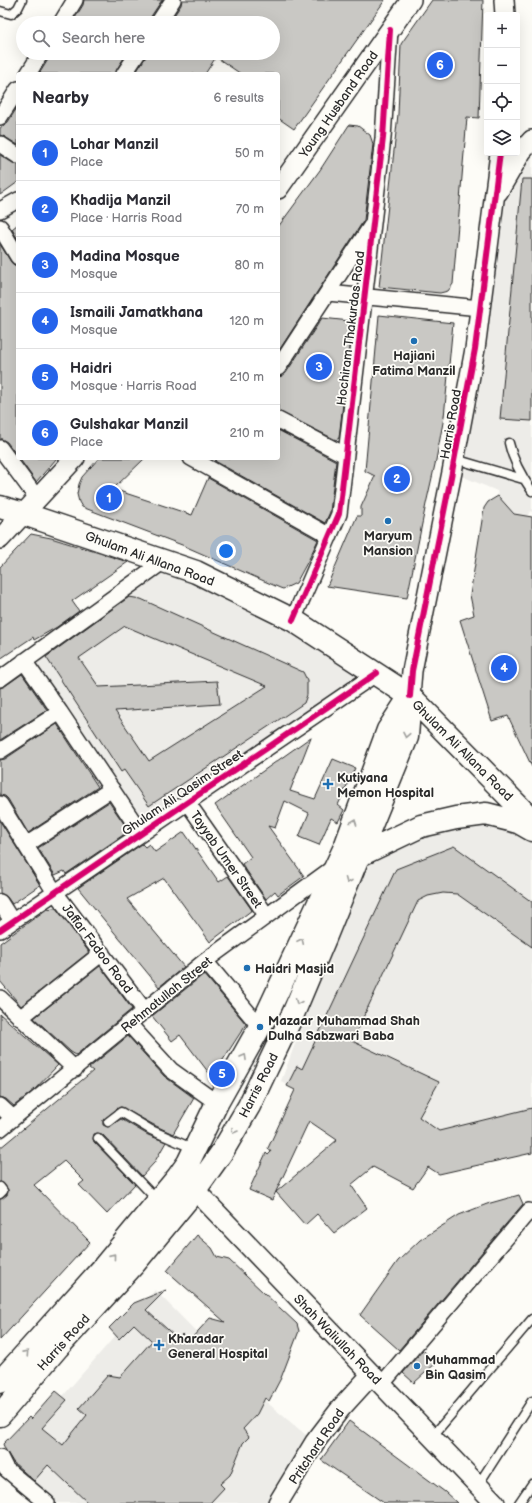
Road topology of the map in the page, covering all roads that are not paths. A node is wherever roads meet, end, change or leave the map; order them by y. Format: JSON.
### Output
{"nodes":[{"id":1,"x":22,"y":0,"type":"edge"},
{"id":2,"x":76,"y":0,"type":"edge"},
{"id":3,"x":173,"y":0,"type":"edge"},
{"id":4,"x":411,"y":0,"type":"edge"},
{"id":5,"x":504,"y":0,"type":"edge"},
{"id":6,"x":0,"y":11,"type":"edge"},
{"id":7,"x":505,"y":12,"type":"edge"},
{"id":8,"x":66,"y":16,"type":"edge"},
{"id":9,"x":163,"y":16,"type":"edge"},
{"id":10,"x":390,"y":30,"type":"junction"},
{"id":11,"x":37,"y":60,"type":"edge"},
{"id":12,"x":133,"y":60,"type":"edge"},
{"id":13,"x":29,"y":72,"type":"edge"},
{"id":14,"x":125,"y":72,"type":"edge"},
{"id":15,"x":16,"y":92,"type":"edge"},
{"id":16,"x":0,"y":117,"type":"edge"},
{"id":17,"x":532,"y":140,"type":"edge"},
{"id":18,"x":0,"y":144,"type":"edge"},
{"id":19,"x":16,"y":155,"type":"edge"},
{"id":20,"x":500,"y":156,"type":"edge"},
{"id":21,"x":280,"y":186,"type":"edge"},
{"id":22,"x":495,"y":198,"type":"junction"},
{"id":23,"x":16,"y":201,"type":"edge"},
{"id":24,"x":0,"y":210,"type":"edge"},
{"id":25,"x":373,"y":222,"type":"junction"},
{"id":26,"x":0,"y":227,"type":"edge"},
{"id":27,"x":16,"y":254,"type":"edge"},
{"id":28,"x":328,"y":293,"type":"junction"},
{"id":29,"x":365,"y":297,"type":"junction"},
{"id":30,"x":480,"y":308,"type":"junction"},
{"id":31,"x":280,"y":365,"type":"edge"},
{"id":32,"x":280,"y":421,"type":"edge"},
{"id":33,"x":509,"y":443,"type":"dead end"},
{"id":34,"x":0,"y":448,"type":"edge"},
{"id":35,"x":345,"y":454,"type":"junction"},
{"id":36,"x":455,"y":459,"type":"junction"},
{"id":37,"x":73,"y":460,"type":"edge"},
{"id":38,"x":195,"y":460,"type":"edge"},
{"id":39,"x":523,"y":478,"type":"junction"},
{"id":40,"x":532,"y":491,"type":"edge"},
{"id":41,"x":31,"y":506,"type":"junction"},
{"id":42,"x":0,"y":507,"type":"edge"},
{"id":43,"x":330,"y":536,"type":"junction"},
{"id":44,"x":0,"y":539,"type":"edge"},
{"id":45,"x":164,"y":561,"type":"junction"},
{"id":46,"x":293,"y":620,"type":"junction"},
{"id":47,"x":24,"y":662,"type":"junction"},
{"id":48,"x":376,"y":673,"type":"junction"},
{"id":49,"x":0,"y":679,"type":"edge"},
{"id":50,"x":410,"y":696,"type":"junction"},
{"id":51,"x":60,"y":712,"type":"junction"},
{"id":52,"x":0,"y":751,"type":"edge"},
{"id":53,"x":112,"y":789,"type":"junction"},
{"id":54,"x":187,"y":802,"type":"junction"},
{"id":55,"x":0,"y":804,"type":"edge"},
{"id":56,"x":532,"y":820,"type":"edge"},
{"id":57,"x":532,"y":830,"type":"edge"},
{"id":58,"x":141,"y":833,"type":"junction"},
{"id":59,"x":26,"y":845,"type":"junction"},
{"id":60,"x":358,"y":856,"type":"junction"},
{"id":61,"x":336,"y":865,"type":"junction"},
{"id":62,"x":54,"y":892,"type":"junction"},
{"id":63,"x":0,"y":902,"type":"edge"},
{"id":64,"x":267,"y":916,"type":"junction"},
{"id":65,"x":12,"y":921,"type":"junction"},
{"id":66,"x":0,"y":930,"type":"edge"},
{"id":67,"x":102,"y":953,"type":"junction"},
{"id":68,"x":205,"y":961,"type":"junction"},
{"id":69,"x":0,"y":998,"type":"edge"},
{"id":70,"x":145,"y":1011,"type":"junction"},
{"id":71,"x":20,"y":1018,"type":"junction"},
{"id":72,"x":129,"y":1024,"type":"junction"},
{"id":73,"x":261,"y":1028,"type":"junction"},
{"id":74,"x":75,"y":1069,"type":"junction"},
{"id":75,"x":217,"y":1103,"type":"junction"},
{"id":76,"x":0,"y":1106,"type":"edge"},
{"id":77,"x":13,"y":1118,"type":"junction"},
{"id":78,"x":108,"y":1122,"type":"dead end"},
{"id":79,"x":0,"y":1129,"type":"edge"},
{"id":80,"x":98,"y":1138,"type":"dead end"},
{"id":81,"x":195,"y":1150,"type":"junction"},
{"id":82,"x":187,"y":1183,"type":"junction"},
{"id":83,"x":0,"y":1187,"type":"edge"},
{"id":84,"x":0,"y":1194,"type":"edge"},
{"id":85,"x":158,"y":1202,"type":"junction"},
{"id":86,"x":531,"y":1211,"type":"edge"},
{"id":87,"x":532,"y":1319,"type":"edge"},
{"id":88,"x":377,"y":1379,"type":"junction"},
{"id":89,"x":0,"y":1382,"type":"edge"},
{"id":90,"x":532,"y":1401,"type":"edge"},
{"id":91,"x":0,"y":1415,"type":"edge"},
{"id":92,"x":432,"y":1437,"type":"junction"},
{"id":93,"x":0,"y":1457,"type":"edge"},
{"id":94,"x":532,"y":1484,"type":"edge"},
{"id":95,"x":478,"y":1485,"type":"junction"},
{"id":96,"x":47,"y":1503,"type":"edge"},
{"id":97,"x":278,"y":1503,"type":"edge"},
{"id":98,"x":495,"y":1503,"type":"edge"},
{"id":99,"x":519,"y":1503,"type":"edge"}],
"edges":[{"from":1,"to":6,"type":"lane"},
{"from":2,"to":8,"type":"street"},
{"from":3,"to":9,"type":"street"},
{"from":4,"to":10,"type":"street","name":"Young Husband Road"},
{"from":5,"to":7,"type":"street"},
{"from":10,"to":21,"type":"street","name":"Young Husband Road"},
{"from":10,"to":25,"type":"street","name":"Hochiram Thakurdas Road"},
{"from":11,"to":13,"type":"street"},
{"from":12,"to":14,"type":"street"},
{"from":15,"to":16,"type":"street"},
{"from":17,"to":22,"type":"street"},
{"from":18,"to":19,"type":"street"},
{"from":20,"to":22,"type":"street","name":"Harris Road"},
{"from":22,"to":30,"type":"street","name":"Harris Road"},
{"from":23,"to":24,"type":"street"},
{"from":25,"to":28,"type":"street"},
{"from":25,"to":29,"type":"street","name":"Hochiram Thakurdas Road"},
{"from":26,"to":27,"type":"street"},
{"from":28,"to":29,"type":"street"},
{"from":28,"to":31,"type":"street"},
{"from":29,"to":30,"type":"street"},
{"from":29,"to":35,"type":"street","name":"Hochiram Thakurdas Road"},
{"from":30,"to":36,"type":"street","name":"Harris Road"},
{"from":32,"to":35,"type":"street"},
{"from":33,"to":39,"type":"lane"},
{"from":34,"to":41,"type":"street"},
{"from":35,"to":43,"type":"street","name":"Hochiram Thakurdas Road"},
{"from":36,"to":39,"type":"lane"},
{"from":36,"to":50,"type":"street","name":"Harris Road"},
{"from":37,"to":41,"type":"street"},
{"from":38,"to":43,"type":"street"},
{"from":39,"to":40,"type":"lane"},
{"from":41,"to":42,"type":"main road","name":"Ghulam Ali Allana Road"},
{"from":41,"to":44,"type":"street"},
{"from":41,"to":45,"type":"main road","name":"Ghulam Ali Allana Road"},
{"from":43,"to":46,"type":"street","name":"Hochiram Thakurdas Road"},
{"from":45,"to":46,"type":"main road","name":"Ghulam Ali Allana Road"},
{"from":45,"to":47,"type":"street"},
{"from":46,"to":48,"type":"main road","name":"Ghulam Ali Allana Road"},
{"from":47,"to":49,"type":"street"},
{"from":47,"to":51,"type":"street"},
{"from":48,"to":50,"type":"main road","name":"Ghulam Ali Allana Road"},
{"from":48,"to":54,"type":"street","name":"Ghulam Ali Qasim Street"},
{"from":50,"to":56,"type":"main road","name":"Ghulam Ali Allana Road"},
{"from":50,"to":60,"type":"main road","name":"Harris Road","one_way":true},
{"from":61,"to":50,"type":"main road","name":"Harris Road","one_way":true},
{"from":51,"to":52,"type":"street"},
{"from":51,"to":53,"type":"street"},
{"from":53,"to":58,"type":"street"},
{"from":53,"to":59,"type":"street"},
{"from":54,"to":58,"type":"street","name":"Ghulam Ali Qasim Street"},
{"from":54,"to":64,"type":"street","name":"Tayyab Umer Street"},
{"from":55,"to":59,"type":"street","name":"Jaffar Fadoo Road"},
{"from":57,"to":60,"type":"main road"},
{"from":58,"to":62,"type":"street","name":"Ghulam Ali Qasim Street"},
{"from":59,"to":62,"type":"street","name":"Jaffar Fadoo Road"},
{"from":60,"to":82,"type":"main road","name":"Harris Road","one_way":true},
{"from":61,"to":64,"type":"street","name":"Rehmatullah Street"},
{"from":73,"to":61,"type":"main road","name":"Harris Road","one_way":true},
{"from":62,"to":65,"type":"street","name":"Ghulam Ali Qasim Street"},
{"from":62,"to":67,"type":"street","name":"Jaffar Fadoo Road"},
{"from":63,"to":65,"type":"street"},
{"from":64,"to":68,"type":"street","name":"Rehmatullah Street"},
{"from":65,"to":66,"type":"street","name":"Ghulam Ali Qasim Street"},
{"from":67,"to":70,"type":"street","name":"Jaffar Fadoo Road"},
{"from":67,"to":71,"type":"street"},
{"from":68,"to":70,"type":"street","name":"Rehmatullah Street"},
{"from":68,"to":73,"type":"street"},
{"from":69,"to":71,"type":"street"},
{"from":70,"to":72,"type":"street","name":"Rehmatullah Street"},
{"from":71,"to":74,"type":"street"},
{"from":72,"to":74,"type":"street","name":"Rehmatullah Street"},
{"from":72,"to":75,"type":"street"},
{"from":75,"to":73,"type":"main road","name":"Harris Road","one_way":true},
{"from":74,"to":77,"type":"street","name":"Rehmatullah Street"},
{"from":75,"to":81,"type":"main road","name":"Harris Road"},
{"from":76,"to":77,"type":"street"},
{"from":77,"to":79,"type":"street","name":"Rehmatullah Street"},
{"from":78,"to":81,"type":"lane"},
{"from":80,"to":85,"type":"lane"},
{"from":81,"to":82,"type":"main road","name":"Harris Road"},
{"from":82,"to":85,"type":"main road","name":"Harris Road"},
{"from":82,"to":88,"type":"street","name":"Shah Waliullah Road"},
{"from":82,"to":91,"type":"main road","name":"Harris Road"},
{"from":83,"to":84,"type":"lane"},
{"from":89,"to":85,"type":"main road","name":"Harris Road","one_way":true},
{"from":86,"to":88,"type":"street"},
{"from":87,"to":92,"type":"lane"},
{"from":88,"to":92,"type":"street","name":"Shah Waliullah Road"},
{"from":88,"to":97,"type":"street","name":"Pritchard Road"},
{"from":90,"to":95,"type":"lane"},
{"from":92,"to":95,"type":"street","name":"Shah Waliullah Road"},
{"from":93,"to":96,"type":"street"},
{"from":94,"to":99,"type":"lane"},
{"from":95,"to":98,"type":"street","name":"Shah Waliullah Road"}]}
